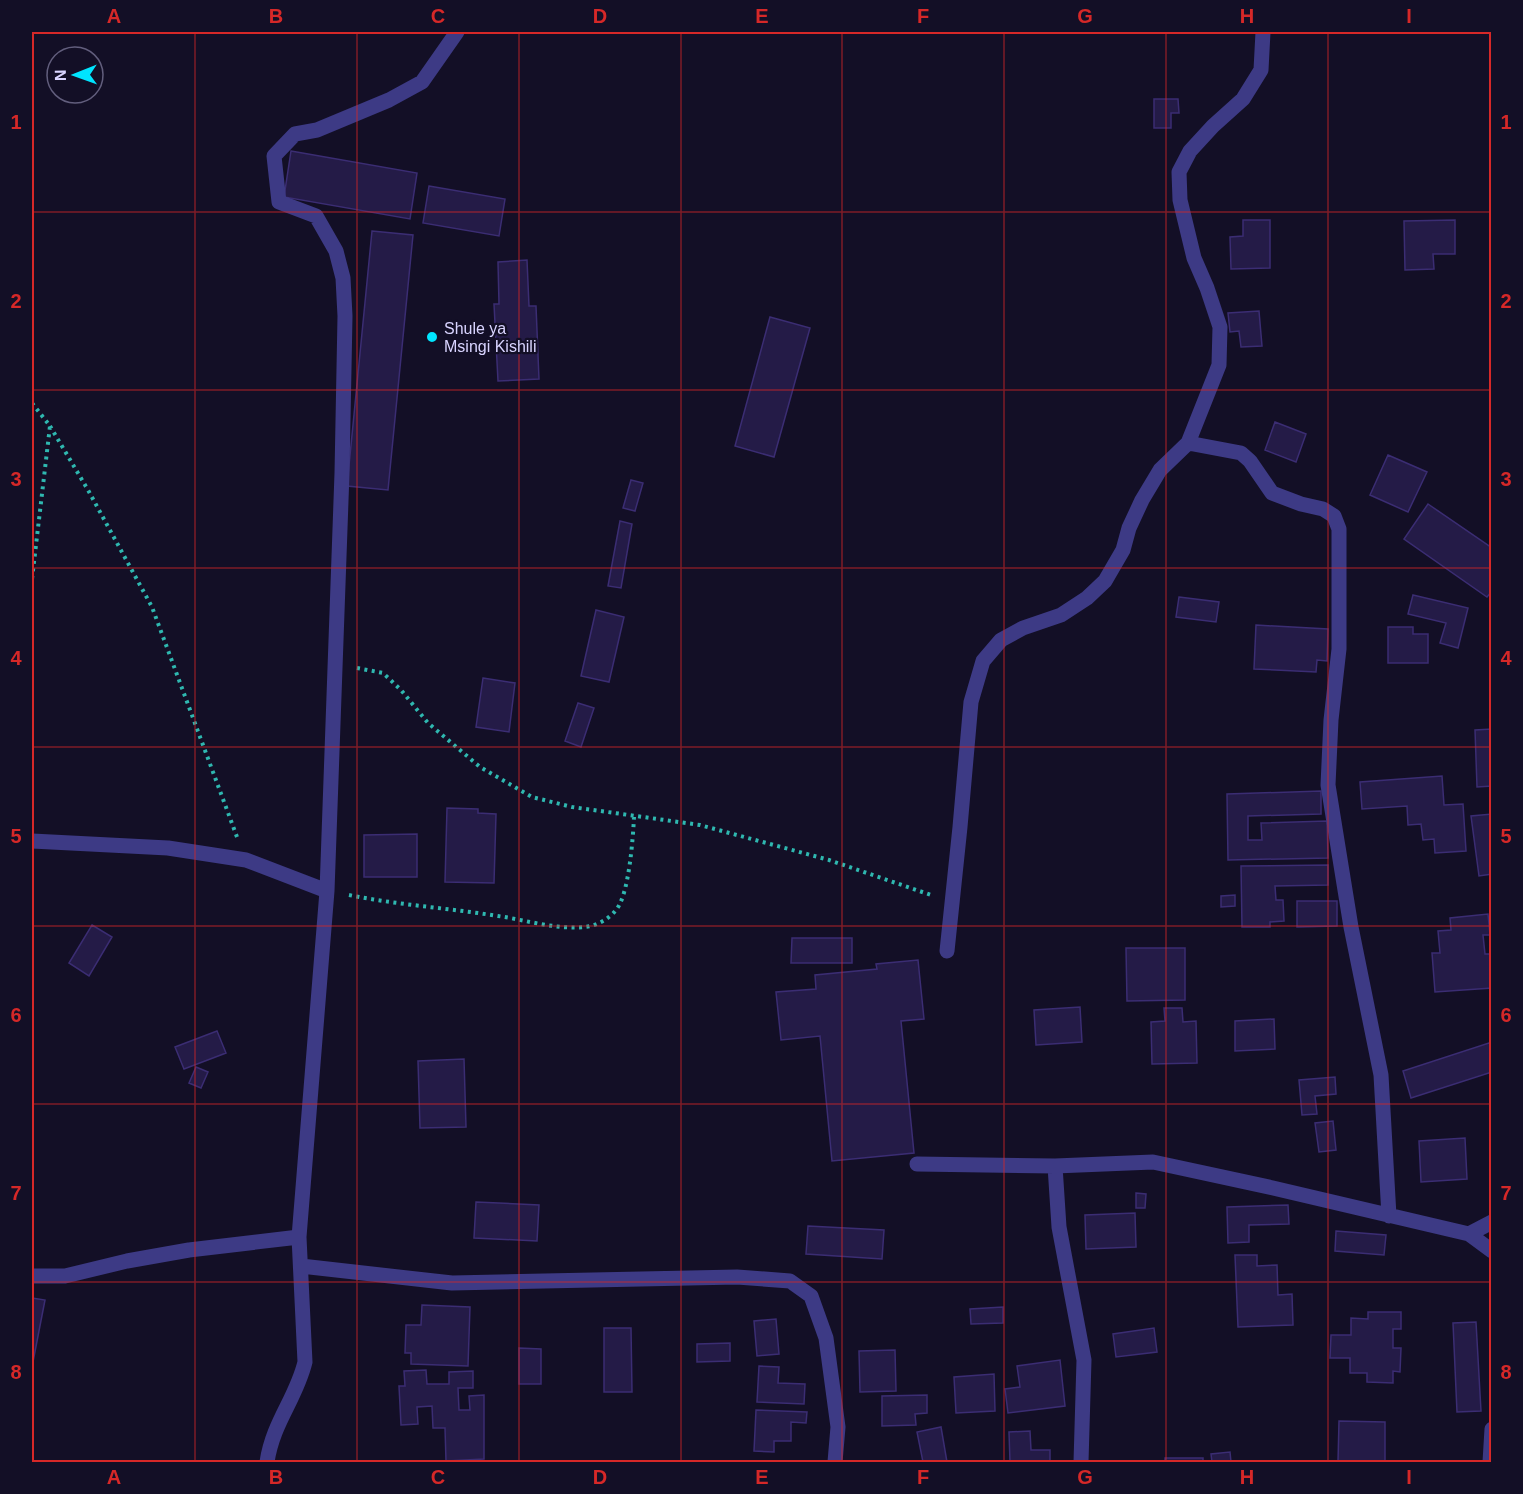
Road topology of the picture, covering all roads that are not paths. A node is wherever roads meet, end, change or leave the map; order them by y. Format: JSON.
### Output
{"nodes":[{"id":1,"x":457,"y":32,"type":"edge"},
{"id":2,"x":1263,"y":32,"type":"edge"},
{"id":3,"x":1188,"y":443,"type":"junction"},
{"id":4,"x":32,"y":841,"type":"edge"},
{"id":5,"x":327,"y":891,"type":"junction"},
{"id":6,"x":947,"y":951,"type":"dead end"},
{"id":7,"x":917,"y":1164,"type":"dead end"},
{"id":8,"x":1056,"y":1166,"type":"junction"},
{"id":9,"x":1389,"y":1216,"type":"junction"},
{"id":10,"x":1491,"y":1222,"type":"edge"},
{"id":11,"x":1469,"y":1234,"type":"junction"},
{"id":12,"x":299,"y":1238,"type":"junction"},
{"id":13,"x":1491,"y":1251,"type":"edge"},
{"id":14,"x":301,"y":1266,"type":"junction"},
{"id":15,"x":32,"y":1276,"type":"edge"},
{"id":16,"x":1491,"y":1429,"type":"edge"},
{"id":17,"x":267,"y":1462,"type":"edge"},
{"id":18,"x":835,"y":1462,"type":"edge"},
{"id":19,"x":1081,"y":1462,"type":"edge"},
{"id":20,"x":1490,"y":1462,"type":"edge"}],
"edges":[{"from":1,"to":5,"type":"street"},
{"from":2,"to":3,"type":"street"},
{"from":3,"to":6,"type":"street"},
{"from":3,"to":9,"type":"street"},
{"from":4,"to":5,"type":"street"},
{"from":5,"to":12,"type":"street"},
{"from":7,"to":8,"type":"street"},
{"from":8,"to":9,"type":"street"},
{"from":8,"to":19,"type":"street"},
{"from":9,"to":11,"type":"street"},
{"from":10,"to":11,"type":"street"},
{"from":11,"to":13,"type":"street"},
{"from":12,"to":14,"type":"street"},
{"from":12,"to":15,"type":"street"},
{"from":14,"to":17,"type":"street"},
{"from":14,"to":18,"type":"street"},
{"from":16,"to":20,"type":"street"}]}
